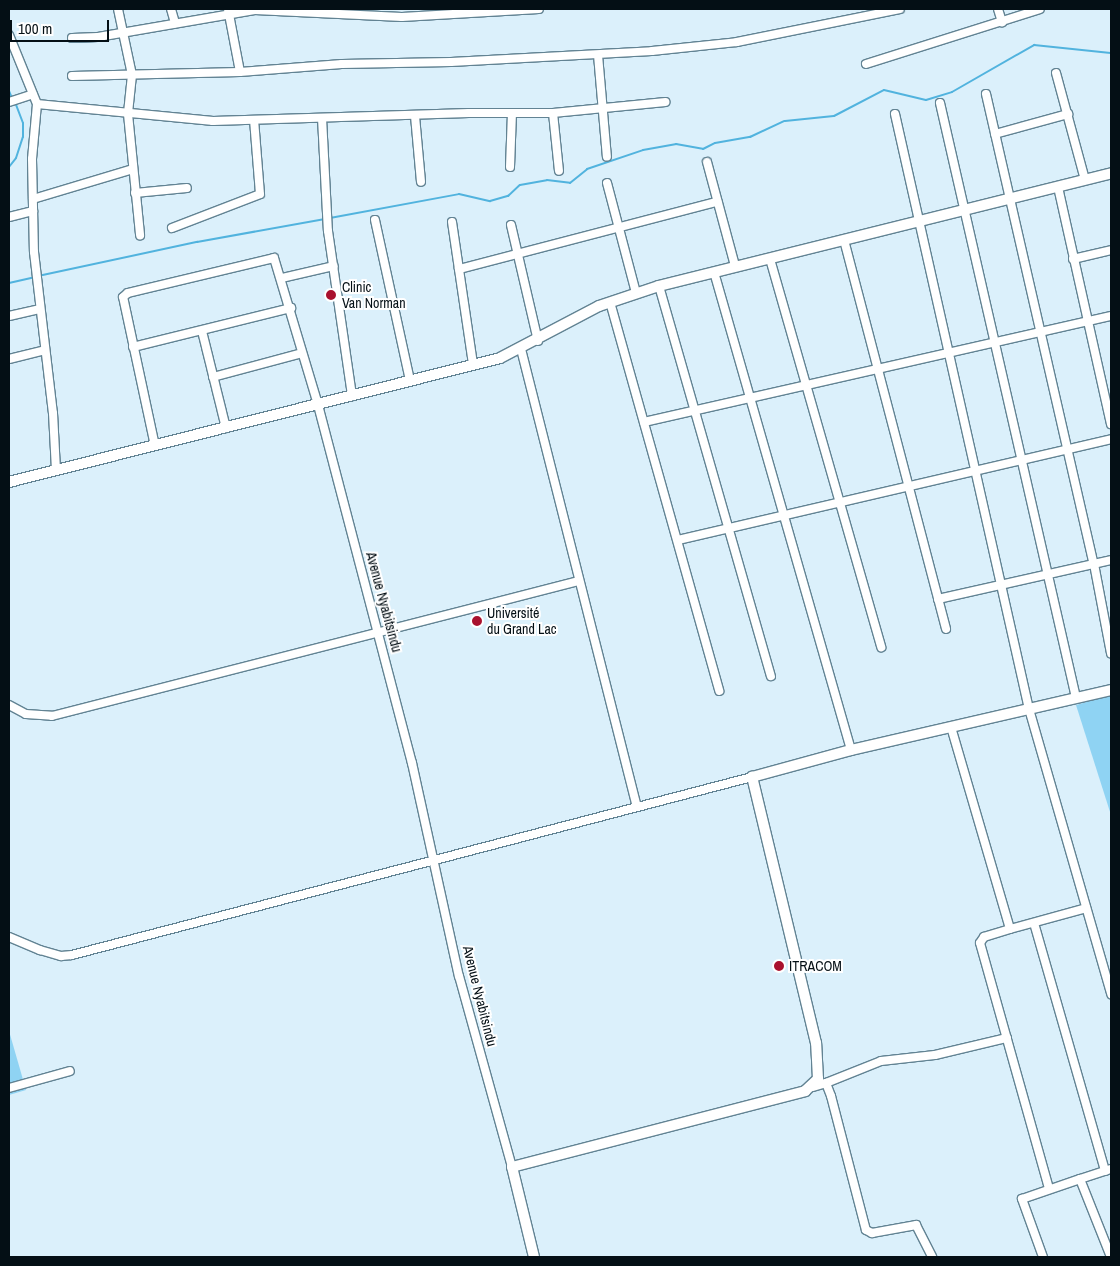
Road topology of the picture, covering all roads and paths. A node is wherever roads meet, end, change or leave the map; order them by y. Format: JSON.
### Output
{"nodes":[{"id":1,"x":118,"y":9,"type":"edge"},
{"id":2,"x":171,"y":9,"type":"edge"},
{"id":3,"x":539,"y":9,"type":"edge"},
{"id":4,"x":900,"y":9,"type":"edge"},
{"id":5,"x":998,"y":9,"type":"edge"},
{"id":6,"x":1040,"y":9,"type":"edge"},
{"id":7,"x":228,"y":11,"type":"edge"},
{"id":8,"x":1002,"y":22,"type":"junction"},
{"id":9,"x":175,"y":23,"type":"junction"},
{"id":10,"x":124,"y":33,"type":"junction"},
{"id":11,"x":9,"y":35,"type":"edge"},
{"id":12,"x":72,"y":38,"type":"dead end"},
{"id":13,"x":598,"y":55,"type":"junction"},
{"id":14,"x":866,"y":64,"type":"dead end"},
{"id":15,"x":240,"y":72,"type":"junction"},
{"id":16,"x":1056,"y":73,"type":"dead end"},
{"id":17,"x":132,"y":75,"type":"junction"},
{"id":18,"x":72,"y":76,"type":"dead end"},
{"id":19,"x":33,"y":94,"type":"junction"},
{"id":20,"x":986,"y":94,"type":"dead end"},
{"id":21,"x":12,"y":101,"type":"edge"},
{"id":22,"x":665,"y":102,"type":"dead end"},
{"id":23,"x":940,"y":103,"type":"dead end"},
{"id":24,"x":37,"y":104,"type":"junction"},
{"id":25,"x":603,"y":109,"type":"junction"},
{"id":26,"x":512,"y":112,"type":"junction"},
{"id":27,"x":553,"y":113,"type":"junction"},
{"id":28,"x":128,"y":114,"type":"junction"},
{"id":29,"x":894,"y":114,"type":"dead end"},
{"id":30,"x":1068,"y":114,"type":"junction"},
{"id":31,"x":415,"y":116,"type":"junction"},
{"id":32,"x":322,"y":118,"type":"junction"},
{"id":33,"x":254,"y":120,"type":"junction"},
{"id":34,"x":996,"y":134,"type":"junction"},
{"id":35,"x":607,"y":157,"type":"dead end"},
{"id":36,"x":707,"y":162,"type":"dead end"},
{"id":37,"x":510,"y":167,"type":"dead end"},
{"id":38,"x":133,"y":169,"type":"junction"},
{"id":39,"x":558,"y":171,"type":"dead end"},
{"id":40,"x":1111,"y":173,"type":"edge"},
{"id":41,"x":1086,"y":180,"type":"junction"},
{"id":42,"x":421,"y":182,"type":"dead end"},
{"id":43,"x":607,"y":183,"type":"dead end"},
{"id":44,"x":1058,"y":187,"type":"junction"},
{"id":45,"x":187,"y":188,"type":"dead end"},
{"id":46,"x":135,"y":193,"type":"junction"},
{"id":47,"x":33,"y":199,"type":"junction"},
{"id":48,"x":1011,"y":200,"type":"junction"},
{"id":49,"x":717,"y":202,"type":"junction"},
{"id":50,"x":33,"y":211,"type":"junction"},
{"id":51,"x":966,"y":211,"type":"junction"},
{"id":52,"x":9,"y":217,"type":"edge"},
{"id":53,"x":375,"y":220,"type":"dead end"},
{"id":54,"x":452,"y":222,"type":"dead end"},
{"id":55,"x":919,"y":222,"type":"junction"},
{"id":56,"x":511,"y":225,"type":"dead end"},
{"id":57,"x":172,"y":228,"type":"dead end"},
{"id":58,"x":619,"y":228,"type":"junction"},
{"id":59,"x":140,"y":235,"type":"dead end"},
{"id":60,"x":844,"y":240,"type":"junction"},
{"id":61,"x":1111,"y":250,"type":"edge"},
{"id":62,"x":518,"y":255,"type":"junction"},
{"id":63,"x":770,"y":259,"type":"junction"},
{"id":64,"x":1073,"y":259,"type":"junction"},
{"id":65,"x":334,"y":266,"type":"junction"},
{"id":66,"x":735,"y":266,"type":"junction"},
{"id":67,"x":459,"y":269,"type":"junction"},
{"id":68,"x":714,"y":272,"type":"junction"},
{"id":69,"x":282,"y":278,"type":"junction"},
{"id":70,"x":659,"y":286,"type":"junction"},
{"id":71,"x":636,"y":293,"type":"junction"},
{"id":72,"x":610,"y":302,"type":"junction"},
{"id":73,"x":290,"y":308,"type":"junction"},
{"id":74,"x":39,"y":309,"type":"junction"},
{"id":75,"x":9,"y":316,"type":"edge"},
{"id":76,"x":1111,"y":316,"type":"edge"},
{"id":77,"x":1087,"y":322,"type":"junction"},
{"id":78,"x":202,"y":331,"type":"junction"},
{"id":79,"x":1040,"y":333,"type":"junction"},
{"id":80,"x":538,"y":341,"type":"junction"},
{"id":81,"x":995,"y":343,"type":"junction"},
{"id":82,"x":133,"y":347,"type":"junction"},
{"id":83,"x":44,"y":350,"type":"junction"},
{"id":84,"x":521,"y":350,"type":"junction"},
{"id":85,"x":302,"y":352,"type":"junction"},
{"id":86,"x":948,"y":355,"type":"junction"},
{"id":87,"x":9,"y":359,"type":"edge"},
{"id":88,"x":473,"y":365,"type":"junction"},
{"id":89,"x":879,"y":371,"type":"junction"},
{"id":90,"x":213,"y":377,"type":"junction"},
{"id":91,"x":410,"y":381,"type":"junction"},
{"id":92,"x":805,"y":385,"type":"junction"},
{"id":93,"x":352,"y":396,"type":"junction"},
{"id":94,"x":750,"y":397,"type":"junction"},
{"id":95,"x":318,"y":405,"type":"junction"},
{"id":96,"x":695,"y":409,"type":"junction"},
{"id":97,"x":644,"y":422,"type":"junction"},
{"id":98,"x":1111,"y":424,"type":"edge"},
{"id":99,"x":226,"y":428,"type":"junction"},
{"id":100,"x":1111,"y":439,"type":"edge"},
{"id":101,"x":155,"y":446,"type":"junction"},
{"id":102,"x":1067,"y":448,"type":"junction"},
{"id":103,"x":1020,"y":459,"type":"junction"},
{"id":104,"x":56,"y":470,"type":"junction"},
{"id":105,"x":975,"y":470,"type":"junction"},
{"id":106,"x":9,"y":482,"type":"edge"},
{"id":107,"x":908,"y":484,"type":"junction"},
{"id":108,"x":840,"y":500,"type":"junction"},
{"id":109,"x":782,"y":514,"type":"junction"},
{"id":110,"x":730,"y":527,"type":"junction"},
{"id":111,"x":678,"y":540,"type":"junction"},
{"id":112,"x":1111,"y":560,"type":"edge"},
{"id":113,"x":1094,"y":564,"type":"junction"},
{"id":114,"x":1047,"y":574,"type":"junction"},
{"id":115,"x":579,"y":581,"type":"junction"},
{"id":116,"x":1001,"y":585,"type":"junction"},
{"id":117,"x":938,"y":599,"type":"junction"},
{"id":118,"x":946,"y":629,"type":"dead end"},
{"id":119,"x":378,"y":633,"type":"junction"},
{"id":120,"x":881,"y":647,"type":"dead end"},
{"id":121,"x":1111,"y":653,"type":"edge"},
{"id":122,"x":771,"y":676,"type":"dead end"},
{"id":123,"x":1111,"y":690,"type":"edge"},
{"id":124,"x":720,"y":691,"type":"dead end"},
{"id":125,"x":1076,"y":698,"type":"junction"},
{"id":126,"x":9,"y":704,"type":"edge"},
{"id":127,"x":1029,"y":709,"type":"junction"},
{"id":128,"x":951,"y":727,"type":"junction"},
{"id":129,"x":851,"y":750,"type":"junction"},
{"id":130,"x":752,"y":777,"type":"junction"},
{"id":131,"x":637,"y":807,"type":"junction"},
{"id":132,"x":435,"y":862,"type":"junction"},
{"id":133,"x":1086,"y":908,"type":"junction"},
{"id":134,"x":1034,"y":923,"type":"junction"},
{"id":135,"x":1010,"y":929,"type":"junction"},
{"id":136,"x":9,"y":937,"type":"edge"},
{"id":137,"x":1111,"y":994,"type":"edge"},
{"id":138,"x":1007,"y":1038,"type":"junction"},
{"id":139,"x":70,"y":1072,"type":"dead end"},
{"id":140,"x":826,"y":1082,"type":"junction"},
{"id":141,"x":814,"y":1087,"type":"junction"},
{"id":142,"x":9,"y":1088,"type":"edge"},
{"id":143,"x":512,"y":1167,"type":"junction"},
{"id":144,"x":1108,"y":1170,"type":"edge"},
{"id":145,"x":1080,"y":1179,"type":"junction"},
{"id":146,"x":1049,"y":1188,"type":"junction"},
{"id":147,"x":534,"y":1257,"type":"edge"},
{"id":148,"x":932,"y":1257,"type":"edge"},
{"id":149,"x":1042,"y":1257,"type":"edge"},
{"id":150,"x":1111,"y":1257,"type":"edge"}],
"edges":[{"from":1,"to":10,"type":"street"},
{"from":2,"to":9,"type":"street"},
{"from":3,"to":7,"type":"street"},
{"from":4,"to":13,"type":"street"},
{"from":5,"to":8,"type":"street"},
{"from":6,"to":8,"type":"street"},
{"from":7,"to":9,"type":"street"},
{"from":7,"to":15,"type":"street"},
{"from":8,"to":14,"type":"street"},
{"from":9,"to":10,"type":"street"},
{"from":10,"to":12,"type":"street"},
{"from":10,"to":17,"type":"street"},
{"from":11,"to":19,"type":"street"},
{"from":13,"to":15,"type":"street"},
{"from":13,"to":25,"type":"street"},
{"from":15,"to":17,"type":"street"},
{"from":16,"to":30,"type":"street"},
{"from":17,"to":18,"type":"street"},
{"from":17,"to":28,"type":"street"},
{"from":19,"to":21,"type":"street"},
{"from":19,"to":24,"type":"street"},
{"from":20,"to":34,"type":"street"},
{"from":22,"to":25,"type":"street"},
{"from":23,"to":51,"type":"street"},
{"from":24,"to":28,"type":"street"},
{"from":24,"to":47,"type":"street"},
{"from":25,"to":27,"type":"street"},
{"from":25,"to":35,"type":"street"},
{"from":26,"to":27,"type":"street"},
{"from":26,"to":31,"type":"street"},
{"from":26,"to":37,"type":"street"},
{"from":27,"to":39,"type":"street"},
{"from":28,"to":33,"type":"street"},
{"from":28,"to":38,"type":"street"},
{"from":29,"to":55,"type":"street"},
{"from":30,"to":34,"type":"street"},
{"from":30,"to":41,"type":"street"},
{"from":31,"to":32,"type":"street"},
{"from":31,"to":42,"type":"street"},
{"from":32,"to":33,"type":"street"},
{"from":32,"to":65,"type":"street"},
{"from":33,"to":57,"type":"street"},
{"from":34,"to":48,"type":"street"},
{"from":36,"to":49,"type":"street"},
{"from":38,"to":46,"type":"street"},
{"from":38,"to":47,"type":"street"},
{"from":40,"to":41,"type":"street"},
{"from":41,"to":44,"type":"street"},
{"from":43,"to":58,"type":"street"},
{"from":44,"to":48,"type":"street"},
{"from":44,"to":64,"type":"street"},
{"from":45,"to":46,"type":"street"},
{"from":46,"to":59,"type":"street"},
{"from":47,"to":50,"type":"street"},
{"from":48,"to":51,"type":"street"},
{"from":48,"to":79,"type":"street"},
{"from":49,"to":58,"type":"street"},
{"from":49,"to":66,"type":"street"},
{"from":50,"to":52,"type":"street"},
{"from":50,"to":74,"type":"street"},
{"from":51,"to":55,"type":"street"},
{"from":51,"to":81,"type":"street"},
{"from":53,"to":91,"type":"street"},
{"from":54,"to":67,"type":"street"},
{"from":55,"to":60,"type":"street"},
{"from":55,"to":86,"type":"street"},
{"from":56,"to":62,"type":"street"},
{"from":58,"to":62,"type":"street"},
{"from":58,"to":71,"type":"street"},
{"from":60,"to":63,"type":"street"},
{"from":60,"to":89,"type":"street"},
{"from":61,"to":64,"type":"street"},
{"from":62,"to":67,"type":"street"},
{"from":62,"to":80,"type":"street"},
{"from":63,"to":66,"type":"street"},
{"from":63,"to":92,"type":"street"},
{"from":64,"to":77,"type":"street"},
{"from":65,"to":69,"type":"street"},
{"from":65,"to":93,"type":"street"},
{"from":66,"to":68,"type":"street"},
{"from":67,"to":88,"type":"street"},
{"from":68,"to":70,"type":"street"},
{"from":68,"to":94,"type":"street"},
{"from":69,"to":73,"type":"street","name":"Avenue Nyabitsindu"},
{"from":69,"to":82,"type":"street","name":"Avenue Nyabitsindu"},
{"from":70,"to":71,"type":"street"},
{"from":70,"to":96,"type":"street"},
{"from":71,"to":72,"type":"street"},
{"from":72,"to":80,"type":"street"},
{"from":72,"to":97,"type":"street"},
{"from":73,"to":78,"type":"street"},
{"from":73,"to":85,"type":"street","name":"Avenue Nyabitsindu"},
{"from":74,"to":75,"type":"street"},
{"from":74,"to":83,"type":"street"},
{"from":76,"to":77,"type":"street"},
{"from":77,"to":79,"type":"street"},
{"from":77,"to":98,"type":"street"},
{"from":78,"to":82,"type":"street"},
{"from":78,"to":90,"type":"street"},
{"from":79,"to":81,"type":"street"},
{"from":79,"to":102,"type":"street"},
{"from":80,"to":84,"type":"street"},
{"from":81,"to":86,"type":"street"},
{"from":81,"to":103,"type":"street"},
{"from":82,"to":101,"type":"street","name":"Avenue Nyabitsindu"},
{"from":83,"to":87,"type":"street"},
{"from":83,"to":104,"type":"street"},
{"from":84,"to":88,"type":"street"},
{"from":84,"to":115,"type":"street"},
{"from":85,"to":90,"type":"street"},
{"from":85,"to":95,"type":"street","name":"Avenue Nyabitsindu"},
{"from":86,"to":89,"type":"street"},
{"from":86,"to":105,"type":"street"},
{"from":88,"to":91,"type":"street"},
{"from":89,"to":92,"type":"street"},
{"from":89,"to":107,"type":"street"},
{"from":90,"to":99,"type":"street"},
{"from":91,"to":93,"type":"street"},
{"from":92,"to":94,"type":"street"},
{"from":92,"to":108,"type":"street"},
{"from":93,"to":95,"type":"street"},
{"from":94,"to":96,"type":"street"},
{"from":94,"to":109,"type":"street"},
{"from":95,"to":99,"type":"street"},
{"from":95,"to":119,"type":"street","name":"Avenue Nyabitsindu"},
{"from":96,"to":97,"type":"street"},
{"from":96,"to":110,"type":"street"},
{"from":97,"to":111,"type":"street"},
{"from":99,"to":101,"type":"street"},
{"from":100,"to":102,"type":"street"},
{"from":101,"to":104,"type":"street"},
{"from":102,"to":103,"type":"street"},
{"from":102,"to":113,"type":"street"},
{"from":103,"to":105,"type":"street"},
{"from":103,"to":114,"type":"street"},
{"from":104,"to":106,"type":"street"},
{"from":105,"to":107,"type":"street"},
{"from":105,"to":116,"type":"street"},
{"from":107,"to":108,"type":"street"},
{"from":107,"to":117,"type":"street"},
{"from":108,"to":109,"type":"street"},
{"from":108,"to":120,"type":"street"},
{"from":109,"to":110,"type":"street"},
{"from":109,"to":129,"type":"street"},
{"from":110,"to":111,"type":"street"},
{"from":110,"to":122,"type":"street"},
{"from":111,"to":124,"type":"street"},
{"from":112,"to":113,"type":"street"},
{"from":113,"to":114,"type":"street"},
{"from":113,"to":121,"type":"street"},
{"from":114,"to":116,"type":"street"},
{"from":114,"to":125,"type":"street"},
{"from":115,"to":119,"type":"street"},
{"from":115,"to":131,"type":"street"},
{"from":116,"to":117,"type":"street"},
{"from":116,"to":127,"type":"street"},
{"from":117,"to":118,"type":"street"},
{"from":119,"to":126,"type":"street"},
{"from":119,"to":132,"type":"street","name":"Avenue Nyabitsindu"},
{"from":123,"to":125,"type":"street"},
{"from":125,"to":127,"type":"street"},
{"from":127,"to":128,"type":"street"},
{"from":127,"to":133,"type":"street"},
{"from":128,"to":129,"type":"street"},
{"from":128,"to":135,"type":"street"},
{"from":129,"to":130,"type":"street"},
{"from":130,"to":131,"type":"street"},
{"from":130,"to":141,"type":"street"},
{"from":131,"to":132,"type":"street"},
{"from":132,"to":136,"type":"street"},
{"from":132,"to":143,"type":"street","name":"Avenue Nyabitsindu"},
{"from":133,"to":134,"type":"street"},
{"from":133,"to":137,"type":"street"},
{"from":134,"to":135,"type":"street"},
{"from":134,"to":144,"type":"street"},
{"from":135,"to":138,"type":"street"},
{"from":138,"to":140,"type":"street"},
{"from":138,"to":146,"type":"street"},
{"from":139,"to":142,"type":"street"},
{"from":140,"to":141,"type":"street"},
{"from":140,"to":148,"type":"street"},
{"from":141,"to":143,"type":"street"},
{"from":143,"to":147,"type":"street","name":"Avenue Nyabitsindu"},
{"from":144,"to":145,"type":"street"},
{"from":145,"to":146,"type":"street"},
{"from":145,"to":150,"type":"street"},
{"from":146,"to":149,"type":"street"}]}
